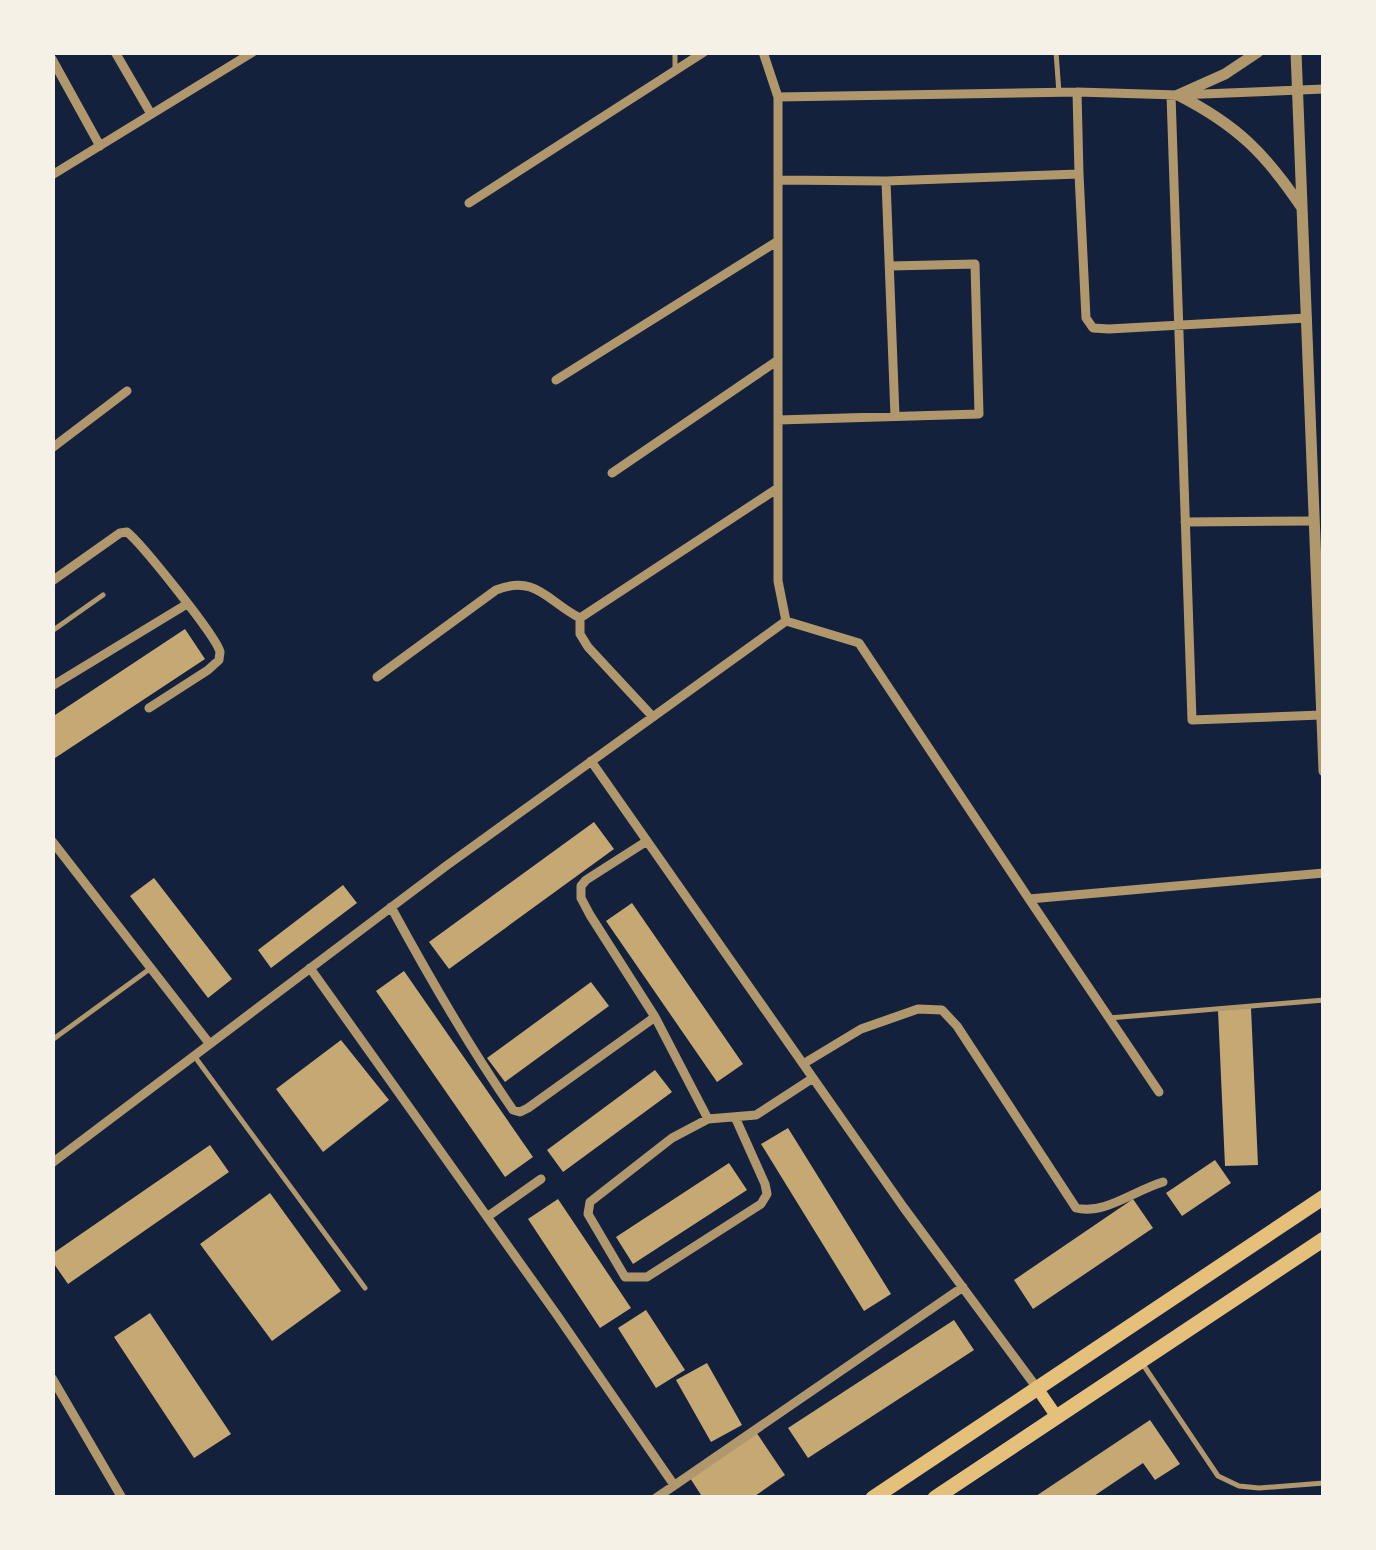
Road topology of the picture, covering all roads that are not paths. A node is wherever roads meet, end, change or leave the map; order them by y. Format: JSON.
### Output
{"nodes":[{"id":1,"x":115,"y":52,"type":"edge"},
{"id":2,"x":252,"y":52,"type":"edge"},
{"id":3,"x":674,"y":52,"type":"edge"},
{"id":4,"x":704,"y":52,"type":"edge"},
{"id":5,"x":763,"y":52,"type":"edge"},
{"id":6,"x":1056,"y":52,"type":"edge"},
{"id":7,"x":1258,"y":52,"type":"edge"},
{"id":8,"x":1296,"y":52,"type":"edge"},
{"id":9,"x":52,"y":60,"type":"edge"},
{"id":10,"x":675,"y":71,"type":"junction"},
{"id":11,"x":1324,"y":88,"type":"edge"},
{"id":12,"x":1298,"y":90,"type":"junction"},
{"id":13,"x":1059,"y":92,"type":"junction"},
{"id":14,"x":1077,"y":92,"type":"junction"},
{"id":15,"x":1174,"y":95,"type":"junction"},
{"id":16,"x":778,"y":97,"type":"junction"},
{"id":17,"x":151,"y":114,"type":"junction"},
{"id":18,"x":100,"y":146,"type":"junction"},
{"id":19,"x":1079,"y":174,"type":"junction"},
{"id":20,"x":52,"y":177,"type":"edge"},
{"id":21,"x":778,"y":180,"type":"junction"},
{"id":22,"x":886,"y":181,"type":"junction"},
{"id":23,"x":469,"y":202,"type":"dead end"},
{"id":24,"x":1302,"y":210,"type":"junction"},
{"id":25,"x":778,"y":240,"type":"junction"},
{"id":26,"x":891,"y":266,"type":"junction"},
{"id":27,"x":1307,"y":318,"type":"junction"},
{"id":28,"x":1178,"y":324,"type":"junction"},
{"id":29,"x":778,"y":360,"type":"junction"},
{"id":30,"x":556,"y":380,"type":"dead end"},
{"id":31,"x":128,"y":391,"type":"dead end"},
{"id":32,"x":895,"y":416,"type":"junction"},
{"id":33,"x":778,"y":420,"type":"junction"},
{"id":34,"x":52,"y":448,"type":"edge"},
{"id":35,"x":612,"y":473,"type":"dead end"},
{"id":36,"x":778,"y":488,"type":"junction"},
{"id":37,"x":1314,"y":521,"type":"junction"},
{"id":38,"x":1185,"y":522,"type":"junction"},
{"id":39,"x":52,"y":581,"type":"edge"},
{"id":40,"x":103,"y":595,"type":"dead end"},
{"id":41,"x":186,"y":604,"type":"junction"},
{"id":42,"x":580,"y":618,"type":"junction"},
{"id":43,"x":786,"y":621,"type":"junction"},
{"id":44,"x":52,"y":631,"type":"edge"},
{"id":45,"x":377,"y":677,"type":"dead end"},
{"id":46,"x":52,"y":686,"type":"edge"},
{"id":47,"x":149,"y":708,"type":"dead end"},
{"id":48,"x":1322,"y":715,"type":"edge"},
{"id":49,"x":653,"y":717,"type":"junction"},
{"id":50,"x":591,"y":761,"type":"junction"},
{"id":51,"x":1324,"y":771,"type":"edge"},
{"id":52,"x":647,"y":840,"type":"junction"},
{"id":53,"x":52,"y":841,"type":"edge"},
{"id":54,"x":1324,"y":874,"type":"edge"},
{"id":55,"x":1029,"y":900,"type":"junction"},
{"id":56,"x":391,"y":907,"type":"junction"},
{"id":57,"x":151,"y":968,"type":"junction"},
{"id":58,"x":310,"y":968,"type":"junction"},
{"id":59,"x":1324,"y":1000,"type":"edge"},
{"id":60,"x":654,"y":1017,"type":"junction"},
{"id":61,"x":1109,"y":1018,"type":"junction"},
{"id":62,"x":52,"y":1040,"type":"edge"},
{"id":63,"x":210,"y":1044,"type":"junction"},
{"id":64,"x":195,"y":1058,"type":"junction"},
{"id":65,"x":803,"y":1064,"type":"junction"},
{"id":66,"x":813,"y":1078,"type":"junction"},
{"id":67,"x":1159,"y":1092,"type":"dead end"},
{"id":68,"x":734,"y":1118,"type":"junction"},
{"id":69,"x":708,"y":1119,"type":"junction"},
{"id":70,"x":53,"y":1161,"type":"edge"},
{"id":71,"x":541,"y":1179,"type":"dead end"},
{"id":72,"x":1164,"y":1182,"type":"dead end"},
{"id":73,"x":1324,"y":1197,"type":"edge"},
{"id":74,"x":487,"y":1217,"type":"junction"},
{"id":75,"x":1324,"y":1239,"type":"edge"},
{"id":76,"x":963,"y":1287,"type":"junction"},
{"id":77,"x":364,"y":1288,"type":"dead end"},
{"id":78,"x":1141,"y":1361,"type":"junction"},
{"id":79,"x":52,"y":1378,"type":"edge"},
{"id":80,"x":1037,"y":1388,"type":"junction"},
{"id":81,"x":1057,"y":1417,"type":"junction"},
{"id":82,"x":1324,"y":1483,"type":"edge"},
{"id":83,"x":674,"y":1484,"type":"junction"},
{"id":84,"x":122,"y":1498,"type":"edge"},
{"id":85,"x":656,"y":1498,"type":"edge"},
{"id":86,"x":873,"y":1498,"type":"edge"},
{"id":87,"x":935,"y":1498,"type":"edge"}],
"edges":[{"from":1,"to":17,"type":"street"},
{"from":2,"to":17,"type":"street"},
{"from":3,"to":10,"type":"lane"},
{"from":4,"to":10,"type":"street"},
{"from":5,"to":16,"type":"street"},
{"from":6,"to":13,"type":"lane"},
{"from":7,"to":15,"type":"street"},
{"from":8,"to":12,"type":"street"},
{"from":9,"to":18,"type":"street"},
{"from":10,"to":23,"type":"street"},
{"from":11,"to":12,"type":"street"},
{"from":12,"to":15,"type":"street"},
{"from":12,"to":24,"type":"street"},
{"from":13,"to":14,"type":"street"},
{"from":13,"to":16,"type":"street"},
{"from":14,"to":15,"type":"street"},
{"from":14,"to":19,"type":"street"},
{"from":15,"to":24,"type":"street"},
{"from":15,"to":28,"type":"street"},
{"from":16,"to":21,"type":"street"},
{"from":17,"to":18,"type":"street"},
{"from":18,"to":20,"type":"street"},
{"from":19,"to":22,"type":"street"},
{"from":19,"to":28,"type":"street"},
{"from":21,"to":22,"type":"street"},
{"from":21,"to":25,"type":"street"},
{"from":22,"to":26,"type":"street"},
{"from":24,"to":27,"type":"street"},
{"from":25,"to":29,"type":"street"},
{"from":25,"to":30,"type":"street"},
{"from":26,"to":32,"type":"street"},
{"from":26,"to":32,"type":"street"},
{"from":27,"to":28,"type":"street"},
{"from":27,"to":37,"type":"street"},
{"from":28,"to":38,"type":"street"},
{"from":29,"to":33,"type":"street"},
{"from":29,"to":35,"type":"street"},
{"from":31,"to":34,"type":"street"},
{"from":32,"to":33,"type":"street"},
{"from":33,"to":36,"type":"street"},
{"from":36,"to":42,"type":"street"},
{"from":36,"to":43,"type":"street"},
{"from":37,"to":38,"type":"street"},
{"from":37,"to":48,"type":"street"},
{"from":38,"to":48,"type":"street"},
{"from":39,"to":41,"type":"street"},
{"from":40,"to":44,"type":"lane"},
{"from":41,"to":46,"type":"street"},
{"from":41,"to":47,"type":"street"},
{"from":42,"to":45,"type":"street"},
{"from":42,"to":49,"type":"street"},
{"from":43,"to":49,"type":"street"},
{"from":43,"to":55,"type":"street"},
{"from":48,"to":51,"type":"street"},
{"from":49,"to":50,"type":"street"},
{"from":50,"to":52,"type":"street"},
{"from":50,"to":56,"type":"street"},
{"from":52,"to":60,"type":"street"},
{"from":52,"to":65,"type":"street"},
{"from":53,"to":57,"type":"street"},
{"from":54,"to":55,"type":"street"},
{"from":55,"to":61,"type":"street"},
{"from":56,"to":58,"type":"street"},
{"from":56,"to":60,"type":"street"},
{"from":57,"to":62,"type":"lane"},
{"from":57,"to":63,"type":"street"},
{"from":58,"to":63,"type":"street"},
{"from":58,"to":74,"type":"street"},
{"from":59,"to":61,"type":"lane"},
{"from":60,"to":69,"type":"street"},
{"from":61,"to":67,"type":"street"},
{"from":63,"to":64,"type":"street"},
{"from":64,"to":70,"type":"street"},
{"from":64,"to":77,"type":"lane"},
{"from":65,"to":66,"type":"street"},
{"from":65,"to":72,"type":"street"},
{"from":66,"to":68,"type":"street"},
{"from":66,"to":76,"type":"street"},
{"from":68,"to":69,"type":"street"},
{"from":68,"to":69,"type":"street"},
{"from":71,"to":74,"type":"street"},
{"from":73,"to":80,"type":"main road"},
{"from":74,"to":83,"type":"street"},
{"from":75,"to":78,"type":"main road"},
{"from":76,"to":80,"type":"street"},
{"from":76,"to":83,"type":"street"},
{"from":78,"to":81,"type":"main road"},
{"from":78,"to":82,"type":"lane"},
{"from":79,"to":84,"type":"street"},
{"from":80,"to":81,"type":"main road"},
{"from":80,"to":86,"type":"main road"},
{"from":81,"to":87,"type":"main road"},
{"from":83,"to":85,"type":"street"}]}
